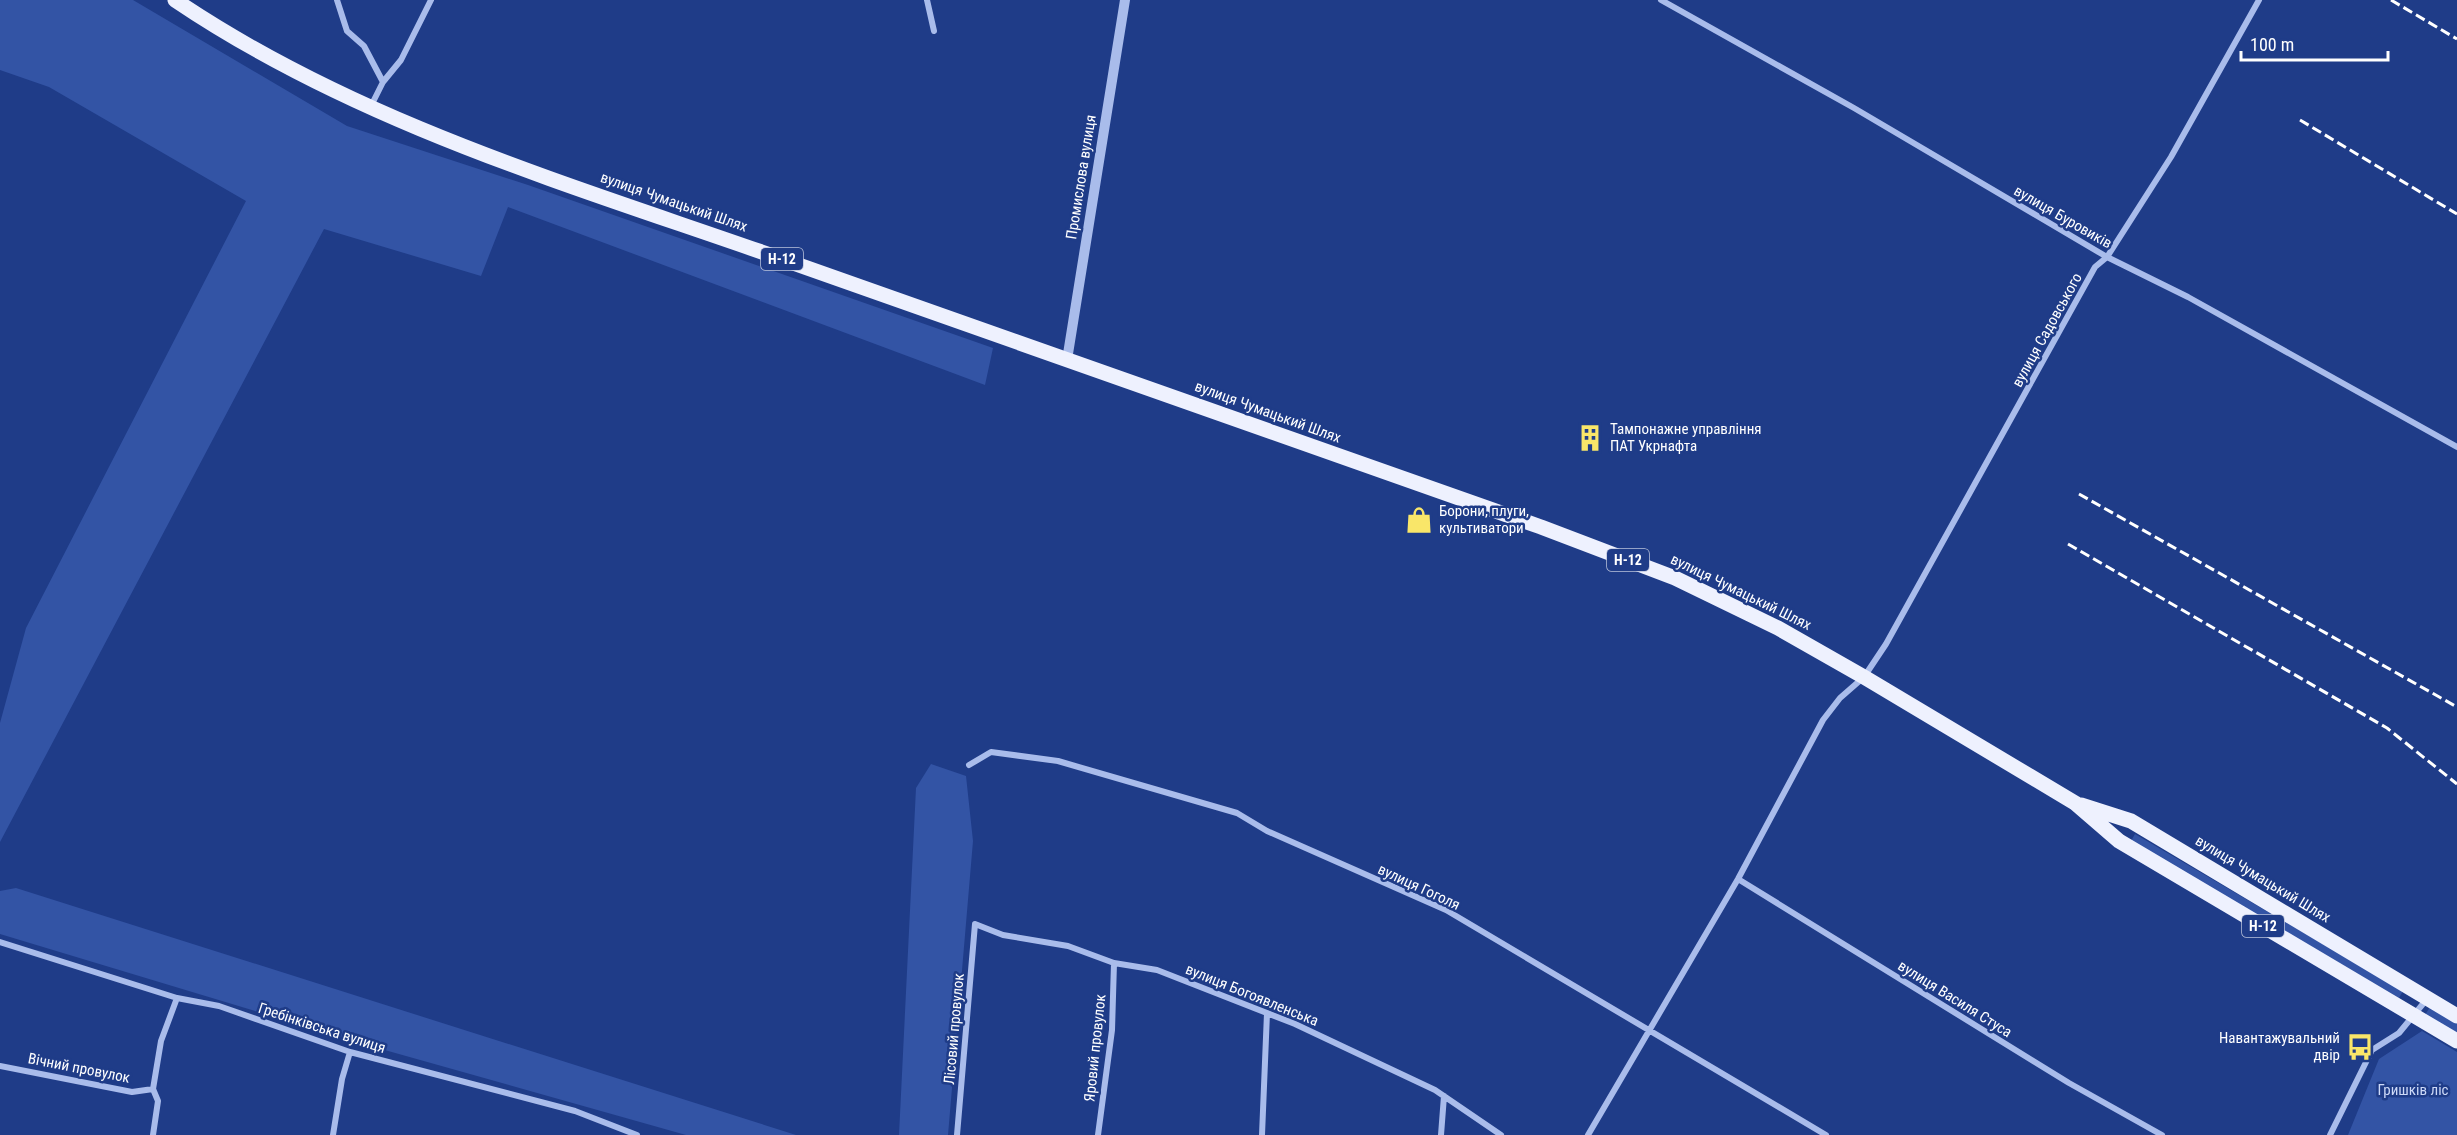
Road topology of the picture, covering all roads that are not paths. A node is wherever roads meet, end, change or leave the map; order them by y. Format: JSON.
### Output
{"nodes":[{"id":1,"x":175,"y":0,"type":"edge"},
{"id":2,"x":337,"y":0,"type":"edge"},
{"id":3,"x":431,"y":0,"type":"edge"},
{"id":4,"x":927,"y":0,"type":"edge"},
{"id":5,"x":1125,"y":0,"type":"edge"},
{"id":6,"x":1661,"y":0,"type":"edge"},
{"id":7,"x":2259,"y":0,"type":"edge"},
{"id":8,"x":934,"y":31,"type":"dead end"},
{"id":9,"x":383,"y":82,"type":"junction"},
{"id":10,"x":370,"y":108,"type":"junction"},
{"id":11,"x":2108,"y":257,"type":"junction"},
{"id":12,"x":1067,"y":360,"type":"junction"},
{"id":13,"x":2457,"y":447,"type":"edge"},
{"id":14,"x":1864,"y":677,"type":"junction"},
{"id":15,"x":969,"y":765,"type":"dead end"},
{"id":16,"x":2075,"y":803,"type":"junction"},
{"id":17,"x":1738,"y":879,"type":"junction"},
{"id":18,"x":975,"y":924,"type":"joint"},
{"id":19,"x":0,"y":942,"type":"edge"},
{"id":20,"x":1114,"y":963,"type":"junction"},
{"id":21,"x":177,"y":998,"type":"junction"},
{"id":22,"x":2427,"y":998,"type":"junction"},
{"id":23,"x":1267,"y":1013,"type":"junction"},
{"id":24,"x":2414,"y":1016,"type":"junction"},
{"id":25,"x":2457,"y":1016,"type":"edge"},
{"id":26,"x":1649,"y":1032,"type":"junction"},
{"id":27,"x":2457,"y":1041,"type":"edge"},
{"id":28,"x":350,"y":1052,"type":"junction"},
{"id":29,"x":0,"y":1066,"type":"edge"},
{"id":30,"x":153,"y":1089,"type":"junction"},
{"id":31,"x":1444,"y":1096,"type":"junction"},
{"id":32,"x":153,"y":1135,"type":"edge"},
{"id":33,"x":333,"y":1135,"type":"edge"},
{"id":34,"x":637,"y":1135,"type":"edge"},
{"id":35,"x":957,"y":1135,"type":"edge"},
{"id":36,"x":1098,"y":1135,"type":"edge"},
{"id":37,"x":1262,"y":1135,"type":"edge"},
{"id":38,"x":1441,"y":1135,"type":"edge"},
{"id":39,"x":1502,"y":1135,"type":"edge"},
{"id":40,"x":1588,"y":1135,"type":"edge"},
{"id":41,"x":1826,"y":1135,"type":"edge"},
{"id":42,"x":2162,"y":1135,"type":"edge"},
{"id":43,"x":2330,"y":1135,"type":"edge"}],
"edges":[{"from":1,"to":10,"type":"main road","name":"вулиця Чумацький Шлях"},
{"from":2,"to":9,"type":"street"},
{"from":3,"to":9,"type":"street"},
{"from":4,"to":8,"type":"street"},
{"from":5,"to":12,"type":"street","name":"Промислова вулиця"},
{"from":6,"to":11,"type":"street","name":"вулиця Буровиків"},
{"from":7,"to":11,"type":"street","name":"вулиця Садовського"},
{"from":9,"to":10,"type":"street"},
{"from":10,"to":12,"type":"main road","name":"вулиця Чумацький Шлях","number":"Н-12"},
{"from":11,"to":13,"type":"street","name":"вулиця Буровиків"},
{"from":11,"to":14,"type":"street","name":"вулиця Садовського"},
{"from":12,"to":14,"type":"main road","name":"вулиця Чумацький Шлях","number":"Н-12"},
{"from":14,"to":16,"type":"main road","name":"вулиця Чумацький Шлях","number":"Н-12"},
{"from":14,"to":17,"type":"street","name":"вулиця Садовського"},
{"from":15,"to":26,"type":"street","name":"вулиця Гоголя"},
{"from":16,"to":22,"type":"main road","name":"вулиця Чумацький Шлях","number":"Н-12"},
{"from":16,"to":24,"type":"main road","name":"вулиця Чумацький Шлях","number":"Н-12"},
{"from":17,"to":26,"type":"street","name":"вулиця Садовського"},
{"from":17,"to":42,"type":"street","name":"вулиця Василя Стуса"},
{"from":18,"to":20,"type":"street","name":"вулиця Богоявленська"},
{"from":18,"to":35,"type":"street","name":"Лісовий провулок"},
{"from":19,"to":21,"type":"street","name":"Гребінківська вулиця"},
{"from":20,"to":23,"type":"street","name":"вулиця Богоявленська"},
{"from":20,"to":36,"type":"street","name":"Яровий провулок"},
{"from":21,"to":28,"type":"street","name":"Гребінківська вулиця"},
{"from":21,"to":30,"type":"street"},
{"from":22,"to":24,"type":"street"},
{"from":22,"to":25,"type":"main road","name":"вулиця Чумацький Шлях","number":"Н-12"},
{"from":23,"to":31,"type":"street","name":"вулиця Богоявленська"},
{"from":23,"to":37,"type":"street"},
{"from":24,"to":27,"type":"main road","name":"вулиця Чумацький Шлях","number":"Н-12"},
{"from":24,"to":43,"type":"street"},
{"from":26,"to":40,"type":"street","name":"вулиця Садовського"},
{"from":26,"to":41,"type":"street","name":"вулиця Гоголя"},
{"from":28,"to":33,"type":"street"},
{"from":28,"to":34,"type":"street","name":"Гребінківська вулиця"},
{"from":29,"to":30,"type":"street","name":"Вічний провулок"},
{"from":30,"to":32,"type":"street"},
{"from":31,"to":38,"type":"street"},
{"from":31,"to":39,"type":"street","name":"вулиця Богоявленська"}]}
